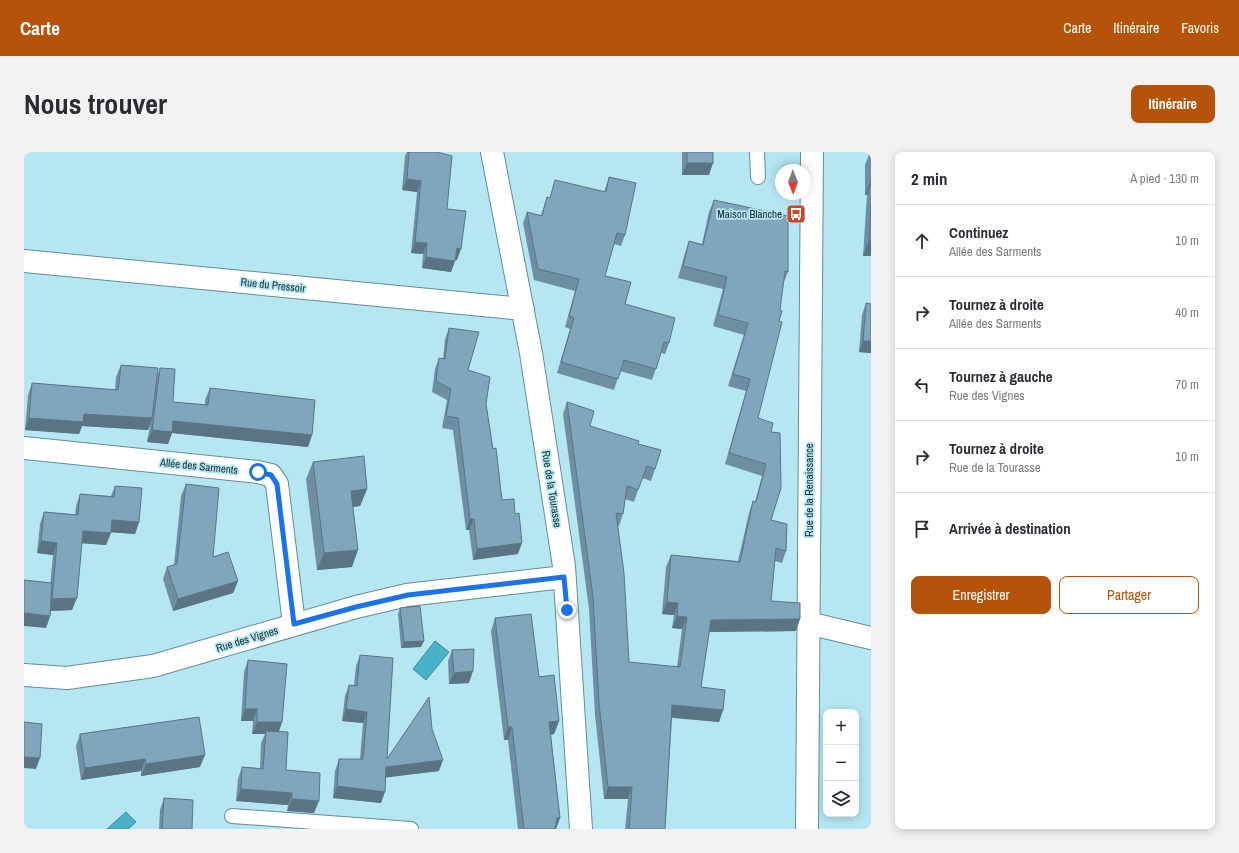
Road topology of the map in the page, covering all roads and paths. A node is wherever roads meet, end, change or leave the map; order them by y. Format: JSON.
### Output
{"nodes":[{"id":1,"x":492,"y":152,"type":"edge"},
{"id":2,"x":757,"y":152,"type":"edge"},
{"id":3,"x":812,"y":152,"type":"edge"},
{"id":4,"x":758,"y":177,"type":"dead end"},
{"id":5,"x":24,"y":261,"type":"edge"},
{"id":6,"x":523,"y":310,"type":"junction"},
{"id":7,"x":24,"y":448,"type":"edge"},
{"id":8,"x":564,"y":577,"type":"junction"},
{"id":9,"x":808,"y":623,"type":"junction"},
{"id":10,"x":294,"y":624,"type":"junction"},
{"id":11,"x":871,"y":638,"type":"edge"},
{"id":12,"x":24,"y":675,"type":"edge"},
{"id":13,"x":232,"y":816,"type":"dead end"},
{"id":14,"x":411,"y":829,"type":"edge"},
{"id":15,"x":581,"y":829,"type":"edge"},
{"id":16,"x":807,"y":829,"type":"edge"}],
"edges":[{"from":1,"to":6,"type":"street","name":"Rue de la Tourasse"},
{"from":2,"to":4,"type":"lane"},
{"from":3,"to":9,"type":"street","name":"Rue de la Renaissance"},
{"from":5,"to":6,"type":"street","name":"Rue du Pressoir"},
{"from":6,"to":8,"type":"street","name":"Rue de la Tourasse"},
{"from":7,"to":10,"type":"street","name":"Allée des Sarments"},
{"from":8,"to":10,"type":"street","name":"Rue des Vignes"},
{"from":8,"to":15,"type":"street","name":"Rue de la Tourasse"},
{"from":9,"to":11,"type":"street"},
{"from":9,"to":16,"type":"street","name":"Rue de la Renaissance"},
{"from":10,"to":12,"type":"street","name":"Rue des Vignes"},
{"from":13,"to":14,"type":"lane"}]}
